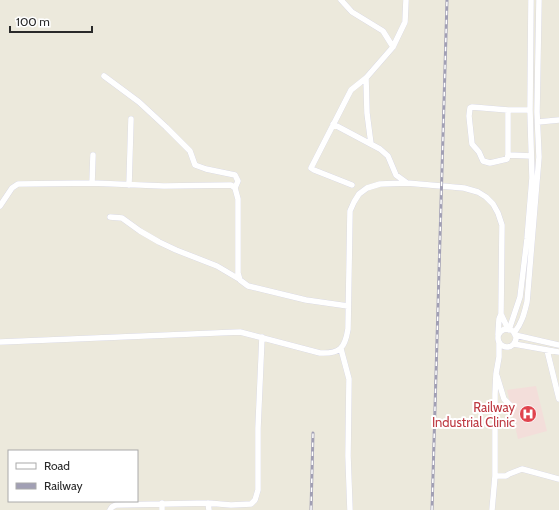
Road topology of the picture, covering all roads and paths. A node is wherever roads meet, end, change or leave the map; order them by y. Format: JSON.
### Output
{"nodes":[{"id":1,"x":341,"y":0,"type":"edge"},
{"id":2,"x":406,"y":0,"type":"edge"},
{"id":3,"x":531,"y":0,"type":"edge"},
{"id":4,"x":539,"y":0,"type":"edge"},
{"id":5,"x":394,"y":46,"type":"junction"},
{"id":6,"x":104,"y":76,"type":"dead end"},
{"id":7,"x":366,"y":78,"type":"junction"},
{"id":8,"x":508,"y":110,"type":"junction"},
{"id":9,"x":530,"y":110,"type":"junction"},
{"id":10,"x":131,"y":119,"type":"dead end"},
{"id":11,"x":559,"y":120,"type":"edge"},
{"id":12,"x":538,"y":122,"type":"junction"},
{"id":13,"x":333,"y":124,"type":"junction"},
{"id":14,"x":371,"y":144,"type":"junction"},
{"id":15,"x":92,"y":155,"type":"dead end"},
{"id":16,"x":508,"y":155,"type":"junction"},
{"id":17,"x":531,"y":156,"type":"junction"},
{"id":18,"x":92,"y":183,"type":"junction"},
{"id":19,"x":407,"y":183,"type":"junction"},
{"id":20,"x":129,"y":185,"type":"junction"},
{"id":21,"x":352,"y":185,"type":"dead end"},
{"id":22,"x":235,"y":188,"type":"junction"},
{"id":23,"x":0,"y":206,"type":"edge"},
{"id":24,"x":110,"y":217,"type":"dead end"},
{"id":25,"x":240,"y":280,"type":"junction"},
{"id":26,"x":348,"y":306,"type":"junction"},
{"id":27,"x":501,"y":314,"type":"junction"},
{"id":28,"x":512,"y":332,"type":"junction"},
{"id":29,"x":498,"y":336,"type":"junction"},
{"id":30,"x":262,"y":337,"type":"junction"},
{"id":31,"x":0,"y":342,"type":"edge"},
{"id":32,"x":499,"y":343,"type":"junction"},
{"id":33,"x":514,"y":344,"type":"junction"},
{"id":34,"x":559,"y":345,"type":"edge"},
{"id":35,"x":508,"y":348,"type":"junction"},
{"id":36,"x":341,"y":349,"type":"junction"},
{"id":37,"x":547,"y":350,"type":"junction"},
{"id":38,"x":559,"y":352,"type":"edge"},
{"id":39,"x":499,"y":357,"type":"junction"},
{"id":40,"x":496,"y":374,"type":"junction"},
{"id":41,"x":559,"y":399,"type":"edge"},
{"id":42,"x":510,"y":405,"type":"dead end"},
{"id":43,"x":495,"y":476,"type":"junction"},
{"id":44,"x":559,"y":479,"type":"edge"},
{"id":45,"x":162,"y":503,"type":"junction"},
{"id":46,"x":208,"y":503,"type":"junction"},
{"id":47,"x":234,"y":507,"type":"edge"},
{"id":48,"x":251,"y":507,"type":"edge"},
{"id":49,"x":110,"y":510,"type":"edge"},
{"id":50,"x":162,"y":510,"type":"edge"},
{"id":51,"x":209,"y":510,"type":"edge"},
{"id":52,"x":227,"y":510,"type":"edge"},
{"id":53,"x":350,"y":510,"type":"edge"},
{"id":54,"x":492,"y":510,"type":"edge"}],
"edges":[{"from":1,"to":5,"type":"street"},
{"from":2,"to":5,"type":"street"},
{"from":3,"to":9,"type":"street"},
{"from":4,"to":12,"type":"street"},
{"from":5,"to":7,"type":"street"},
{"from":6,"to":22,"type":"street"},
{"from":7,"to":13,"type":"street"},
{"from":7,"to":14,"type":"street"},
{"from":8,"to":9,"type":"street"},
{"from":8,"to":16,"type":"street"},
{"from":8,"to":16,"type":"street"},
{"from":9,"to":17,"type":"street"},
{"from":10,"to":20,"type":"street"},
{"from":11,"to":12,"type":"street"},
{"from":12,"to":28,"type":"street"},
{"from":13,"to":14,"type":"street"},
{"from":13,"to":21,"type":"street"},
{"from":14,"to":19,"type":"street"},
{"from":15,"to":18,"type":"street"},
{"from":16,"to":17,"type":"street"},
{"from":17,"to":28,"type":"street"},
{"from":18,"to":20,"type":"street"},
{"from":18,"to":23,"type":"street"},
{"from":19,"to":26,"type":"street"},
{"from":19,"to":27,"type":"street"},
{"from":20,"to":22,"type":"street"},
{"from":22,"to":25,"type":"street"},
{"from":24,"to":25,"type":"street"},
{"from":25,"to":26,"type":"street"},
{"from":26,"to":36,"type":"street"},
{"from":27,"to":28,"type":"street"},
{"from":27,"to":29,"type":"street"},
{"from":28,"to":29,"type":"street"},
{"from":28,"to":33,"type":"street"},
{"from":28,"to":34,"type":"street"},
{"from":29,"to":32,"type":"street"},
{"from":30,"to":31,"type":"street"},
{"from":30,"to":36,"type":"street"},
{"from":30,"to":48,"type":"street"},
{"from":32,"to":35,"type":"street"},
{"from":32,"to":39,"type":"street"},
{"from":33,"to":35,"type":"street"},
{"from":33,"to":37,"type":"street"},
{"from":35,"to":39,"type":"street"},
{"from":36,"to":53,"type":"street"},
{"from":37,"to":38,"type":"street"},
{"from":37,"to":41,"type":"street"},
{"from":39,"to":40,"type":"street"},
{"from":40,"to":42,"type":"street"},
{"from":40,"to":43,"type":"street"},
{"from":43,"to":44,"type":"street"},
{"from":43,"to":54,"type":"street"},
{"from":45,"to":46,"type":"street"},
{"from":45,"to":49,"type":"street"},
{"from":45,"to":50,"type":"street"},
{"from":46,"to":47,"type":"street"},
{"from":46,"to":51,"type":"street"},
{"from":47,"to":48,"type":"street"},
{"from":47,"to":52,"type":"street"}]}
